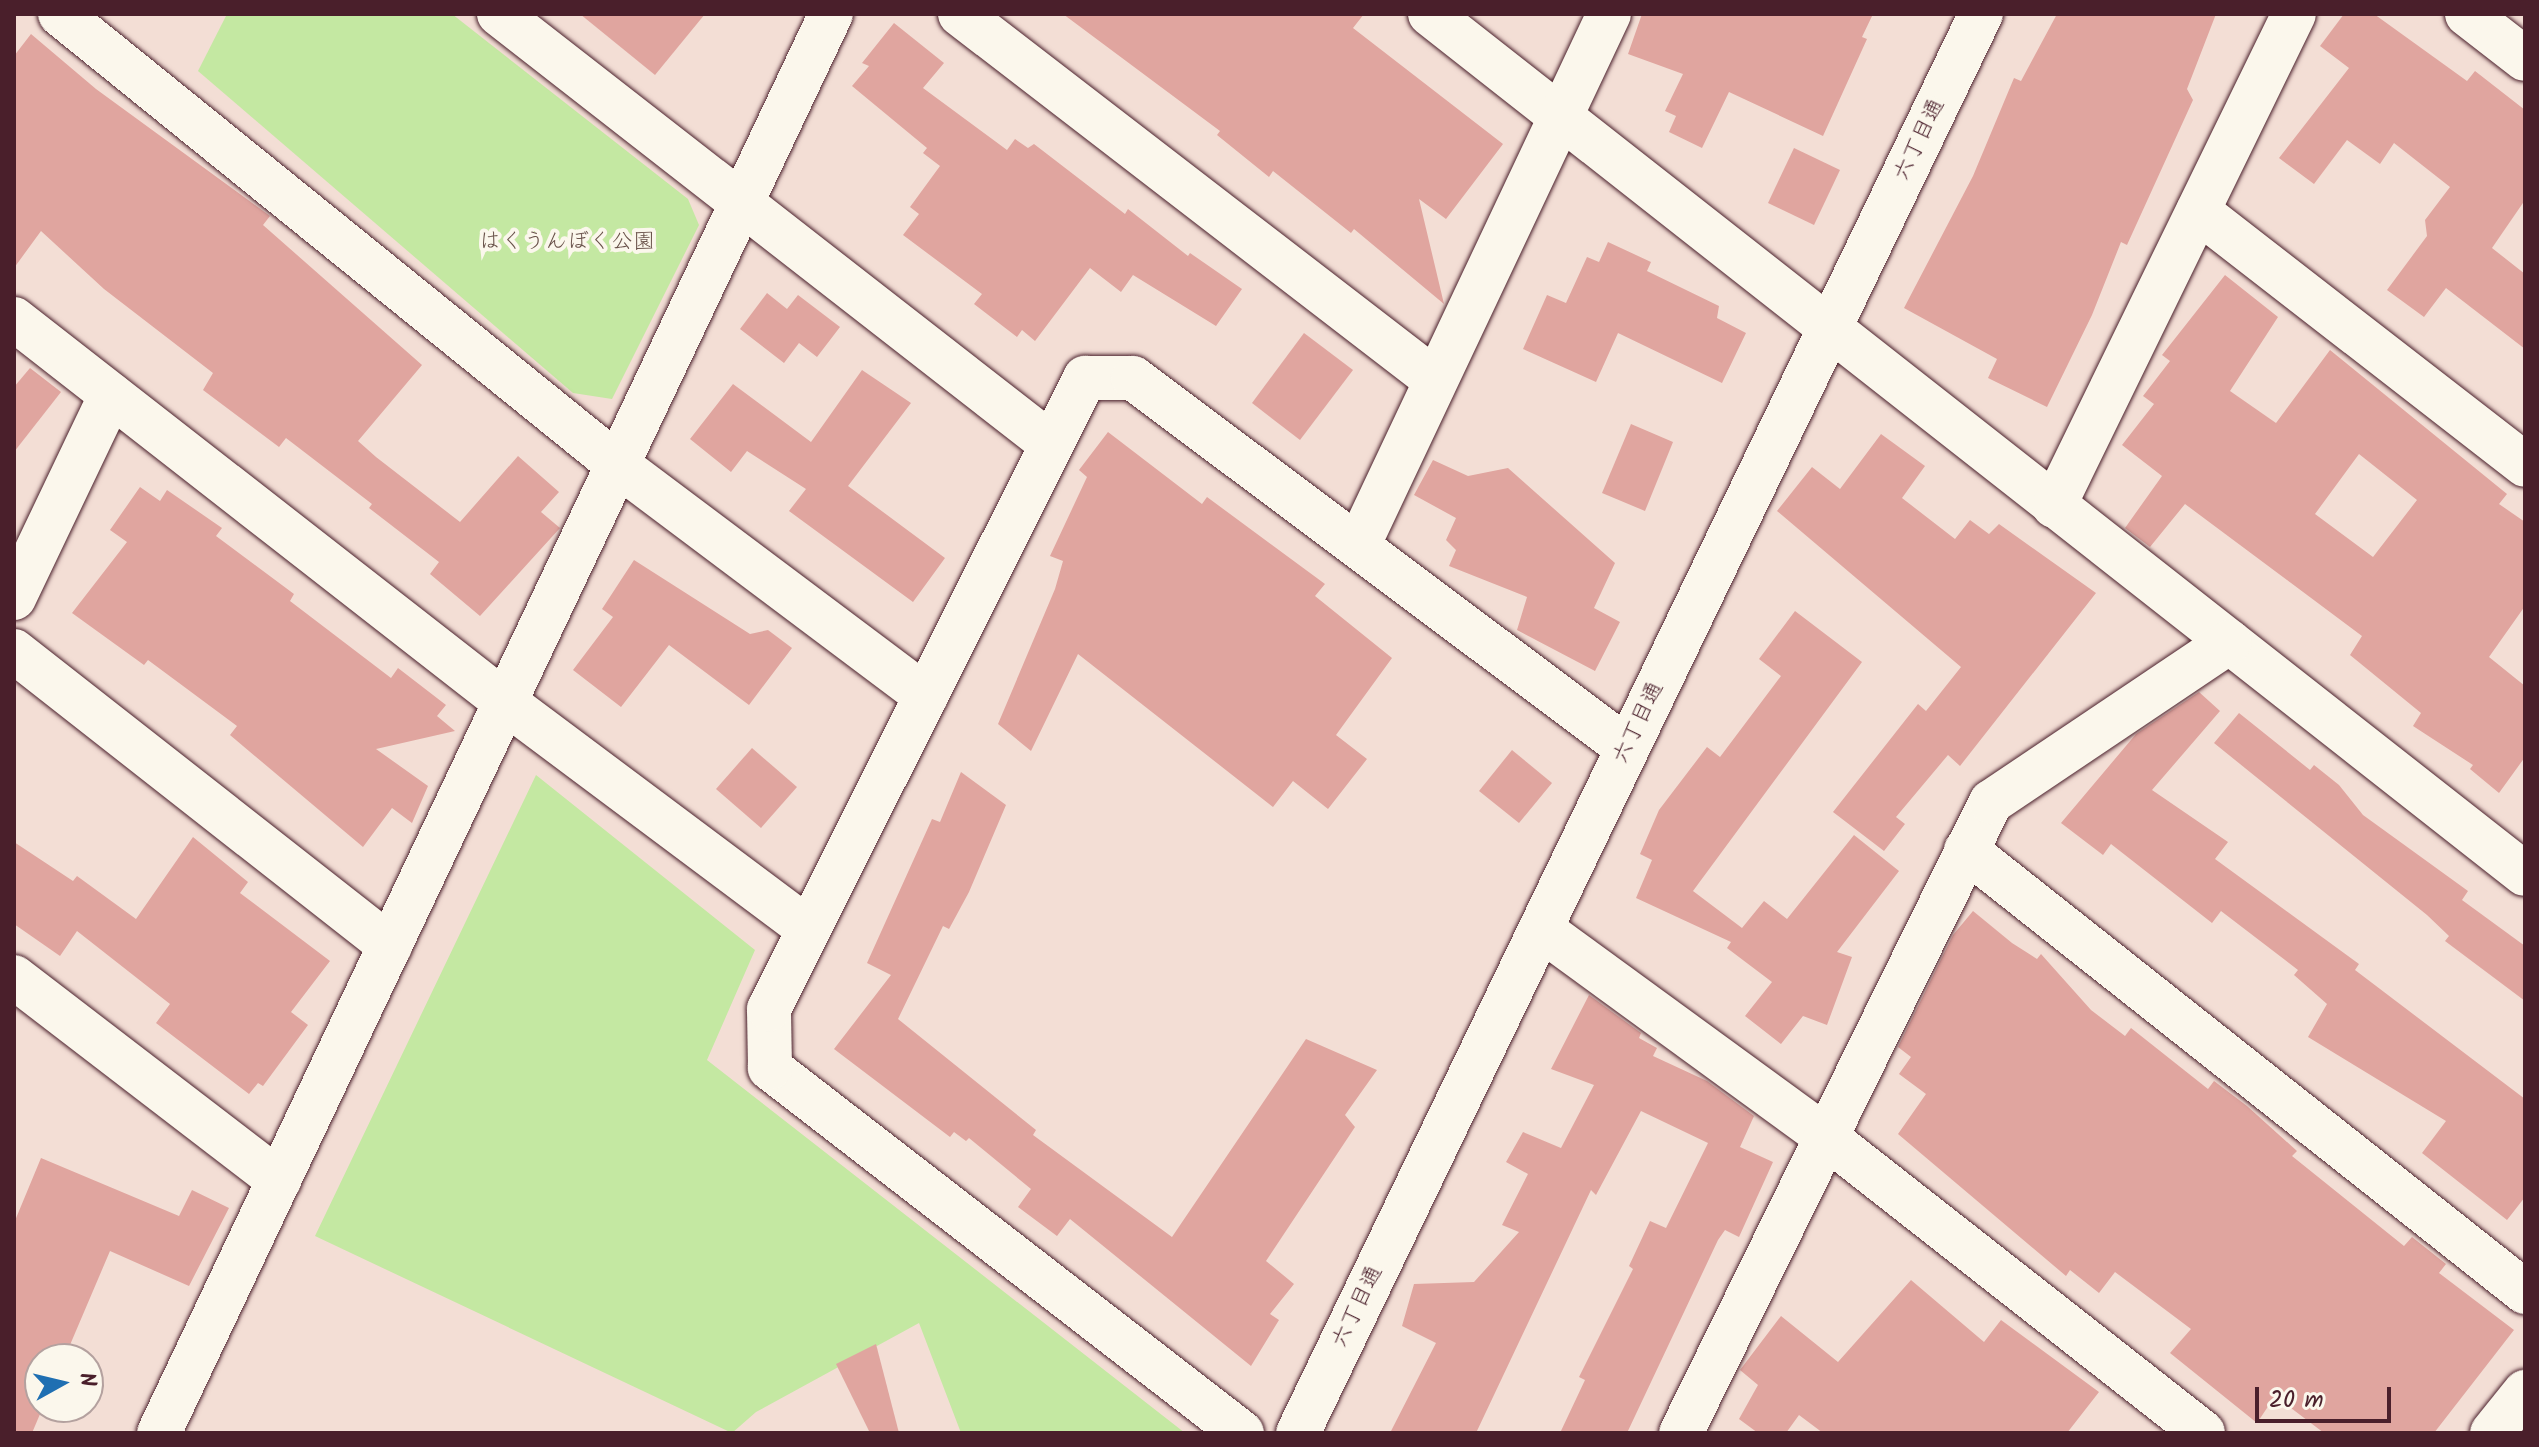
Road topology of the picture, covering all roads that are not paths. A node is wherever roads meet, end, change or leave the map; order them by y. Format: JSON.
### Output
{"nodes":[{"id":1,"x":60,"y":14,"type":"edge"},
{"id":2,"x":499,"y":14,"type":"edge"},
{"id":3,"x":831,"y":14,"type":"edge"},
{"id":4,"x":960,"y":14,"type":"edge"},
{"id":5,"x":1430,"y":14,"type":"edge"},
{"id":6,"x":1609,"y":14,"type":"edge"},
{"id":7,"x":1981,"y":14,"type":"edge"},
{"id":8,"x":2294,"y":14,"type":"edge"},
{"id":9,"x":2467,"y":14,"type":"edge"},
{"id":10,"x":2525,"y":59,"type":"edge"},
{"id":11,"x":1560,"y":118,"type":"junction"},
{"id":12,"x":742,"y":202,"type":"junction"},
{"id":13,"x":2198,"y":211,"type":"junction"},
{"id":14,"x":14,"y":319,"type":"edge"},
{"id":15,"x":1828,"y":330,"type":"junction"},
{"id":16,"x":1434,"y":379,"type":"junction"},
{"id":17,"x":111,"y":395,"type":"junction"},
{"id":18,"x":1051,"y":444,"type":"junction"},
{"id":19,"x":618,"y":465,"type":"junction"},
{"id":20,"x":2525,"y":465,"type":"edge"},
{"id":21,"x":2054,"y":506,"type":"junction"},
{"id":22,"x":1358,"y":546,"type":"junction"},
{"id":23,"x":14,"y":598,"type":"edge"},
{"id":24,"x":2229,"y":642,"type":"junction"},
{"id":25,"x":14,"y":651,"type":"edge"},
{"id":26,"x":926,"y":696,"type":"junction"},
{"id":27,"x":505,"y":702,"type":"junction"},
{"id":28,"x":1627,"y":748,"type":"junction"},
{"id":29,"x":1966,"y":850,"type":"junction"},
{"id":30,"x":2525,"y":874,"type":"edge"},
{"id":31,"x":808,"y":929,"type":"junction"},
{"id":32,"x":1541,"y":929,"type":"junction"},
{"id":33,"x":390,"y":946,"type":"junction"},
{"id":34,"x":14,"y":977,"type":"edge"},
{"id":35,"x":1826,"y":1137,"type":"junction"},
{"id":36,"x":279,"y":1180,"type":"junction"},
{"id":37,"x":2525,"y":1292,"type":"edge"},
{"id":38,"x":2525,"y":1392,"type":"edge"},
{"id":39,"x":1685,"y":1431,"type":"edge"},
{"id":40,"x":159,"y":1433,"type":"edge"},
{"id":41,"x":1242,"y":1433,"type":"edge"},
{"id":42,"x":1298,"y":1433,"type":"edge"},
{"id":43,"x":2203,"y":1433,"type":"edge"},
{"id":44,"x":2492,"y":1433,"type":"edge"}],
"edges":[{"from":1,"to":19,"type":"street"},
{"from":2,"to":12,"type":"street"},
{"from":3,"to":12,"type":"street"},
{"from":4,"to":16,"type":"street"},
{"from":5,"to":11,"type":"street"},
{"from":6,"to":11,"type":"street"},
{"from":7,"to":15,"type":"street","name":"六丁目通"},
{"from":8,"to":13,"type":"street"},
{"from":9,"to":10,"type":"street"},
{"from":11,"to":15,"type":"street"},
{"from":11,"to":16,"type":"street"},
{"from":12,"to":18,"type":"street"},
{"from":12,"to":19,"type":"street"},
{"from":13,"to":20,"type":"street"},
{"from":13,"to":21,"type":"street"},
{"from":14,"to":17,"type":"street"},
{"from":15,"to":21,"type":"street"},
{"from":15,"to":28,"type":"street","name":"六丁目通"},
{"from":16,"to":22,"type":"street"},
{"from":17,"to":23,"type":"street"},
{"from":17,"to":27,"type":"street"},
{"from":18,"to":22,"type":"street"},
{"from":18,"to":26,"type":"street"},
{"from":19,"to":26,"type":"street"},
{"from":19,"to":27,"type":"street"},
{"from":21,"to":24,"type":"street"},
{"from":22,"to":28,"type":"street"},
{"from":24,"to":29,"type":"street"},
{"from":24,"to":30,"type":"street"},
{"from":25,"to":33,"type":"street"},
{"from":26,"to":31,"type":"street"},
{"from":27,"to":31,"type":"street"},
{"from":27,"to":33,"type":"street"},
{"from":28,"to":32,"type":"street","name":"六丁目通"},
{"from":29,"to":35,"type":"street"},
{"from":29,"to":37,"type":"street"},
{"from":31,"to":41,"type":"street"},
{"from":32,"to":35,"type":"street"},
{"from":32,"to":42,"type":"street","name":"六丁目通"},
{"from":33,"to":36,"type":"street"},
{"from":34,"to":36,"type":"street"},
{"from":35,"to":39,"type":"street"},
{"from":35,"to":43,"type":"street"},
{"from":36,"to":40,"type":"street"},
{"from":38,"to":44,"type":"street"}]}
